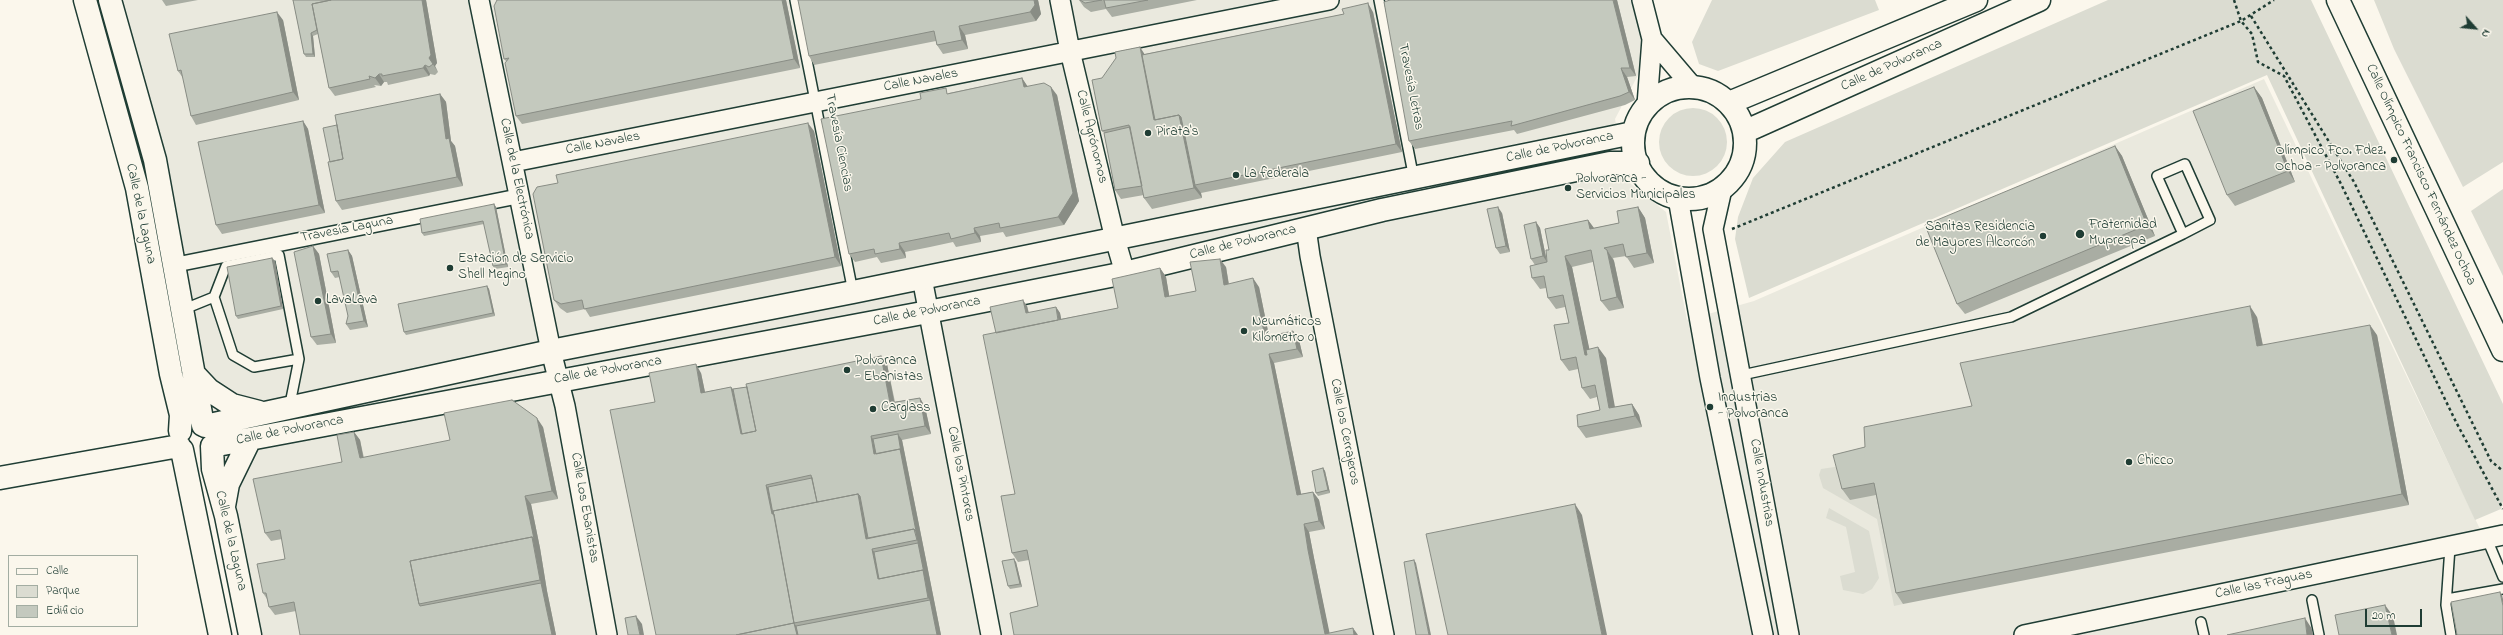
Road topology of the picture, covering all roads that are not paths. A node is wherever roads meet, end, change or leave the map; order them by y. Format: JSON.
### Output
{"nodes":[{"id":1,"x":85,"y":0,"type":"edge"},
{"id":2,"x":110,"y":0,"type":"edge"},
{"id":3,"x":479,"y":0,"type":"edge"},
{"id":4,"x":795,"y":0,"type":"edge"},
{"id":5,"x":1060,"y":0,"type":"edge"},
{"id":6,"x":1329,"y":0,"type":"edge"},
{"id":7,"x":1378,"y":0,"type":"edge"},
{"id":8,"x":1642,"y":0,"type":"edge"},
{"id":9,"x":1976,"y":0,"type":"edge"},
{"id":10,"x":2039,"y":0,"type":"edge"},
{"id":11,"x":2338,"y":0,"type":"edge"},
{"id":12,"x":2353,"y":0,"type":"edge"},
{"id":13,"x":1652,"y":39,"type":"junction"},
{"id":14,"x":1070,"y":51,"type":"junction"},
{"id":15,"x":1692,"y":86,"type":"junction"},
{"id":16,"x":815,"y":103,"type":"junction"},
{"id":17,"x":1729,"y":103,"type":"junction"},
{"id":18,"x":1647,"y":105,"type":"junction"},
{"id":19,"x":1744,"y":132,"type":"junction"},
{"id":20,"x":1633,"y":133,"type":"junction"},
{"id":21,"x":513,"y":162,"type":"junction"},
{"id":22,"x":1638,"y":163,"type":"junction"},
{"id":23,"x":1414,"y":179,"type":"junction"},
{"id":24,"x":1722,"y":189,"type":"junction"},
{"id":25,"x":520,"y":196,"type":"junction"},
{"id":26,"x":1678,"y":198,"type":"junction"},
{"id":27,"x":1306,"y":228,"type":"junction"},
{"id":28,"x":2183,"y":234,"type":"junction"},
{"id":29,"x":1115,"y":239,"type":"junction"},
{"id":30,"x":174,"y":265,"type":"junction"},
{"id":31,"x":1125,"y":273,"type":"junction"},
{"id":32,"x":922,"y":278,"type":"junction"},
{"id":33,"x":853,"y":292,"type":"junction"},
{"id":34,"x":214,"y":297,"type":"junction"},
{"id":35,"x":182,"y":310,"type":"junction"},
{"id":36,"x":928,"y":312,"type":"junction"},
{"id":37,"x":2503,"y":316,"type":"edge"},
{"id":38,"x":2503,"y":350,"type":"edge"},
{"id":39,"x":551,"y":352,"type":"junction"},
{"id":40,"x":299,"y":359,"type":"junction"},
{"id":41,"x":194,"y":374,"type":"junction"},
{"id":42,"x":1742,"y":375,"type":"junction"},
{"id":43,"x":558,"y":381,"type":"junction"},
{"id":44,"x":285,"y":409,"type":"junction"},
{"id":45,"x":264,"y":413,"type":"junction"},
{"id":46,"x":204,"y":425,"type":"junction"},
{"id":47,"x":250,"y":439,"type":"junction"},
{"id":48,"x":180,"y":442,"type":"junction"},
{"id":49,"x":212,"y":446,"type":"junction"},
{"id":50,"x":0,"y":478,"type":"edge"},
{"id":51,"x":224,"y":509,"type":"junction"},
{"id":52,"x":2495,"y":537,"type":"edge"},
{"id":53,"x":2450,"y":547,"type":"junction"},
{"id":54,"x":2503,"y":577,"type":"edge"},
{"id":55,"x":2503,"y":589,"type":"edge"},
{"id":56,"x":2312,"y":600,"type":"dead end"},
{"id":57,"x":2447,"y":600,"type":"junction"},
{"id":58,"x":2201,"y":622,"type":"dead end"},
{"id":59,"x":220,"y":635,"type":"edge"},
{"id":60,"x":250,"y":635,"type":"edge"},
{"id":61,"x":607,"y":635,"type":"edge"},
{"id":62,"x":991,"y":635,"type":"edge"},
{"id":63,"x":1384,"y":635,"type":"edge"},
{"id":64,"x":1763,"y":635,"type":"edge"},
{"id":65,"x":1789,"y":635,"type":"edge"},
{"id":66,"x":2024,"y":635,"type":"edge"},
{"id":67,"x":2204,"y":635,"type":"edge"},
{"id":68,"x":2318,"y":635,"type":"edge"},
{"id":69,"x":2451,"y":635,"type":"edge"}],
"edges":[{"from":1,"to":48,"type":"street","name":"Calle de la Laguna"},
{"from":2,"to":30,"type":"street","name":"Calle de la Laguna"},
{"from":3,"to":21,"type":"street","name":"Calle de la Electrónica"},
{"from":4,"to":16,"type":"lane","name":"Travesía Ciencias"},
{"from":5,"to":14,"type":"street","name":"Calle Agrónomos"},
{"from":6,"to":14,"type":"street","name":"Calle Navales"},
{"from":7,"to":23,"type":"lane","name":"Travesía Letras"},
{"from":8,"to":13,"type":"street"},
{"from":9,"to":17,"type":"street","name":"Calle de Polvoranca"},
{"from":10,"to":19,"type":"street","name":"Calle de Polvoranca"},
{"from":11,"to":38,"type":"street","name":"Calle Olímpico Francisco Fernández Ochoa"},
{"from":12,"to":37,"type":"street","name":"Calle Olímpico Francisco Fernández Ochoa"},
{"from":13,"to":15,"type":"street"},
{"from":13,"to":18,"type":"street"},
{"from":14,"to":16,"type":"street","name":"Calle Navales"},
{"from":14,"to":29,"type":"street","name":"Calle Agrónomos"},
{"from":15,"to":17,"type":"street"},
{"from":15,"to":18,"type":"street"},
{"from":16,"to":21,"type":"street","name":"Calle Navales"},
{"from":16,"to":33,"type":"lane","name":"Travesía Ciencias"},
{"from":17,"to":19,"type":"street"},
{"from":18,"to":20,"type":"street"},
{"from":19,"to":24,"type":"street"},
{"from":20,"to":22,"type":"street"},
{"from":20,"to":23,"type":"street","name":"Calle de Polvoranca"},
{"from":21,"to":25,"type":"street","name":"Calle de la Electrónica"},
{"from":22,"to":26,"type":"street"},
{"from":22,"to":27,"type":"street","name":"Calle de Polvoranca"},
{"from":23,"to":29,"type":"street","name":"Calle de Polvoranca"},
{"from":24,"to":26,"type":"street"},
{"from":24,"to":42,"type":"street","name":"Calle Industrias"},
{"from":25,"to":30,"type":"street","name":"Travesía Laguna"},
{"from":25,"to":39,"type":"street","name":"Calle de la Electrónica"},
{"from":26,"to":64,"type":"street","name":"Calle Industrias"},
{"from":27,"to":31,"type":"street","name":"Calle de Polvoranca"},
{"from":27,"to":63,"type":"street","name":"Calle los Cerrajeros"},
{"from":28,"to":28,"type":"lane"},
{"from":28,"to":42,"type":"lane"},
{"from":29,"to":31,"type":"street","name":"Calle Agrónomos"},
{"from":29,"to":32,"type":"street","name":"Calle de Polvoranca"},
{"from":30,"to":35,"type":"street","name":"Calle de la Laguna"},
{"from":31,"to":36,"type":"street","name":"Calle de Polvoranca"},
{"from":32,"to":33,"type":"street","name":"Calle de Polvoranca"},
{"from":32,"to":36,"type":"street","name":"Calle los Pintores"},
{"from":33,"to":39,"type":"street","name":"Calle de Polvoranca"},
{"from":34,"to":35,"type":"lane"},
{"from":34,"to":40,"type":"lane"},
{"from":34,"to":40,"type":"lane"},
{"from":35,"to":41,"type":"street","name":"Calle de la Laguna"},
{"from":36,"to":43,"type":"street","name":"Calle de Polvoranca"},
{"from":36,"to":62,"type":"street","name":"Calle los Pintores"},
{"from":39,"to":43,"type":"street","name":"Calle de la Electrónica"},
{"from":39,"to":44,"type":"street","name":"Calle de Polvoranca"},
{"from":40,"to":44,"type":"lane"},
{"from":41,"to":45,"type":"street","name":"Calle de Polvoranca"},
{"from":41,"to":46,"type":"street","name":"Calle de la Laguna"},
{"from":42,"to":65,"type":"street","name":"Calle Industrias"},
{"from":43,"to":47,"type":"street","name":"Calle de Polvoranca"},
{"from":43,"to":61,"type":"street","name":"Calle Los Ebanistas"},
{"from":44,"to":45,"type":"street","name":"Calle de Polvoranca"},
{"from":45,"to":46,"type":"street","name":"Calle de Polvoranca"},
{"from":46,"to":48,"type":"street"},
{"from":46,"to":49,"type":"street"},
{"from":47,"to":49,"type":"street","name":"Calle de Polvoranca"},
{"from":47,"to":51,"type":"street"},
{"from":48,"to":49,"type":"street"},
{"from":48,"to":50,"type":"street"},
{"from":48,"to":59,"type":"street","name":"Calle de la Laguna"},
{"from":49,"to":51,"type":"street","name":"Calle de la Laguna"},
{"from":51,"to":60,"type":"street","name":"Calle de la Laguna"},
{"from":52,"to":53,"type":"street","name":"Calle las Fraguas"},
{"from":52,"to":54,"type":"lane"},
{"from":53,"to":57,"type":"lane"},
{"from":53,"to":66,"type":"street","name":"Calle las Fraguas"},
{"from":55,"to":57,"type":"lane"},
{"from":56,"to":68,"type":"lane"},
{"from":57,"to":69,"type":"lane"},
{"from":58,"to":67,"type":"lane"}]}
